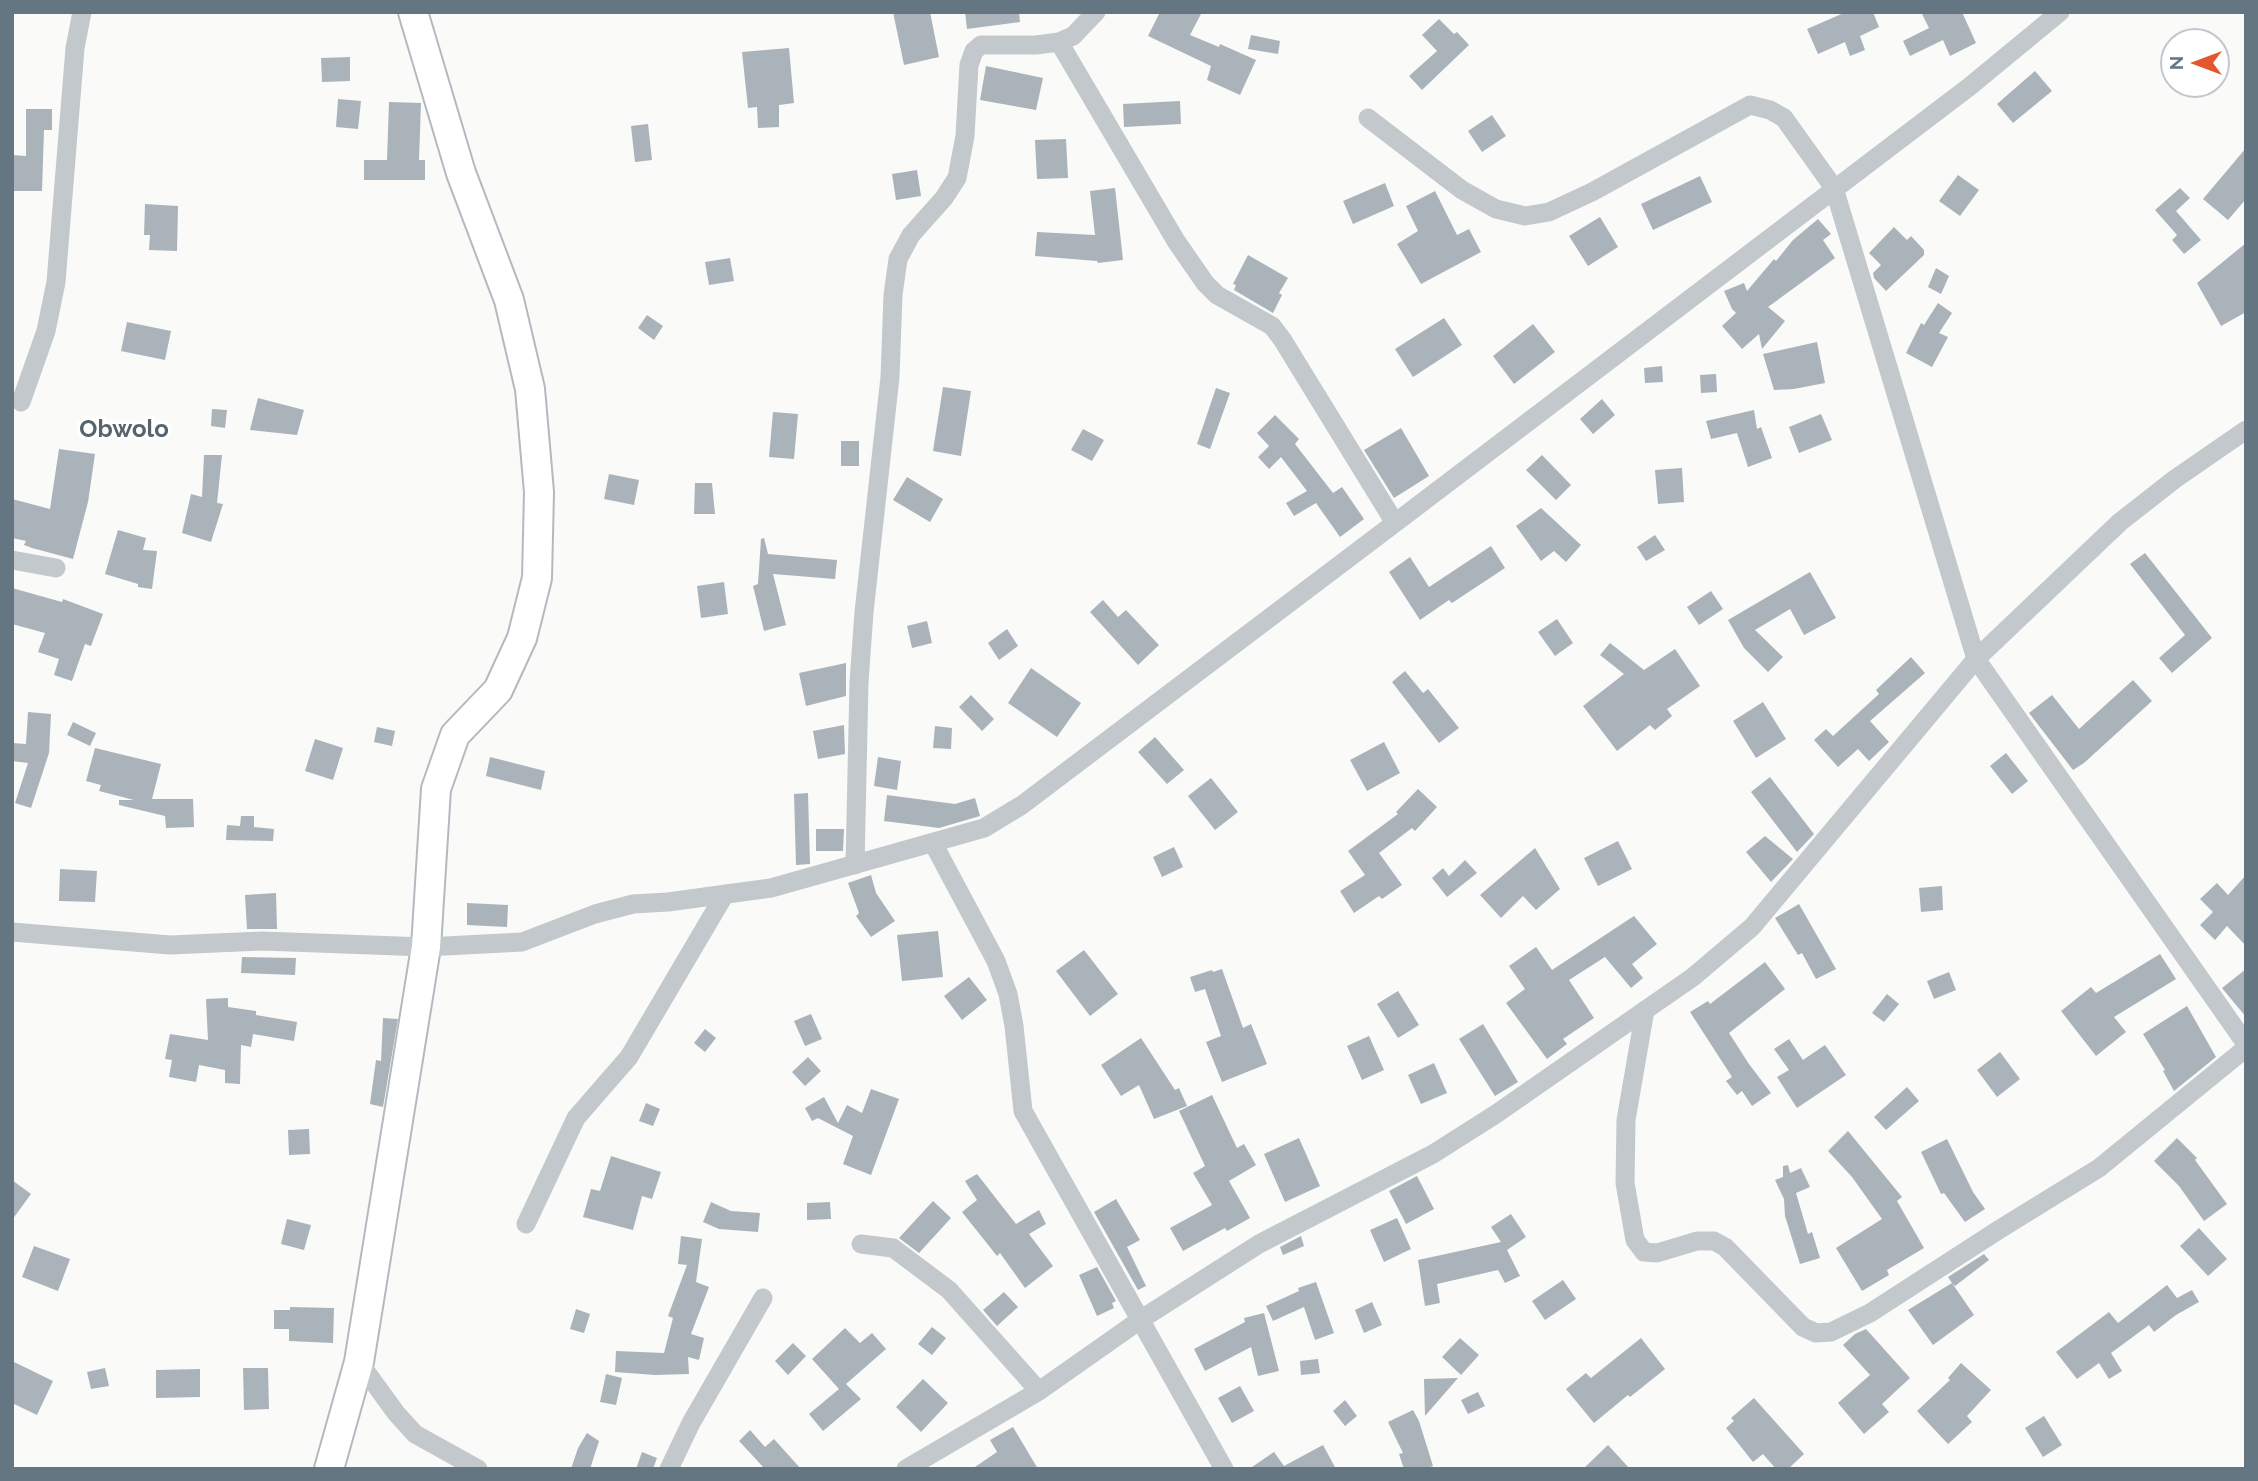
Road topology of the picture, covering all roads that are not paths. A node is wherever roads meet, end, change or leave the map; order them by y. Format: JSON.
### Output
{"nodes":[{"id":1,"x":82,"y":12,"type":"edge"},
{"id":2,"x":413,"y":12,"type":"edge"},
{"id":3,"x":1096,"y":12,"type":"edge"},
{"id":4,"x":2060,"y":12,"type":"edge"},
{"id":5,"x":1059,"y":42,"type":"junction"},
{"id":6,"x":1367,"y":118,"type":"dead end"},
{"id":7,"x":1834,"y":188,"type":"junction"},
{"id":8,"x":21,"y":402,"type":"dead end"},
{"id":9,"x":2246,"y":430,"type":"edge"},
{"id":10,"x":1395,"y":523,"type":"junction"},
{"id":11,"x":12,"y":561,"type":"edge"},
{"id":12,"x":56,"y":568,"type":"dead end"},
{"id":13,"x":1976,"y":659,"type":"junction"},
{"id":14,"x":933,"y":843,"type":"junction"},
{"id":15,"x":855,"y":865,"type":"junction"},
{"id":16,"x":725,"y":894,"type":"junction"},
{"id":17,"x":12,"y":932,"type":"edge"},
{"id":18,"x":426,"y":947,"type":"junction"},
{"id":19,"x":1645,"y":1010,"type":"junction"},
{"id":20,"x":2246,"y":1046,"type":"edge"},
{"id":21,"x":526,"y":1224,"type":"dead end"},
{"id":22,"x":861,"y":1244,"type":"dead end"},
{"id":23,"x":763,"y":1298,"type":"dead end"},
{"id":24,"x":1140,"y":1320,"type":"junction"},
{"id":25,"x":359,"y":1362,"type":"junction"},
{"id":26,"x":1039,"y":1391,"type":"junction"},
{"id":27,"x":329,"y":1469,"type":"edge"},
{"id":28,"x":478,"y":1469,"type":"edge"},
{"id":29,"x":668,"y":1469,"type":"edge"},
{"id":30,"x":906,"y":1469,"type":"edge"},
{"id":31,"x":1224,"y":1469,"type":"edge"}],
"edges":[{"from":1,"to":8,"type":"street"},
{"from":2,"to":18,"type":"street"},
{"from":3,"to":5,"type":"street"},
{"from":4,"to":7,"type":"street"},
{"from":5,"to":10,"type":"street"},
{"from":5,"to":15,"type":"street"},
{"from":6,"to":7,"type":"street"},
{"from":7,"to":10,"type":"street"},
{"from":7,"to":13,"type":"street"},
{"from":9,"to":13,"type":"street"},
{"from":10,"to":14,"type":"street"},
{"from":11,"to":12,"type":"street"},
{"from":13,"to":19,"type":"street"},
{"from":13,"to":20,"type":"street"},
{"from":14,"to":15,"type":"street"},
{"from":14,"to":24,"type":"street"},
{"from":15,"to":16,"type":"street"},
{"from":16,"to":18,"type":"street"},
{"from":16,"to":21,"type":"street"},
{"from":17,"to":18,"type":"street"},
{"from":18,"to":25,"type":"street"},
{"from":19,"to":20,"type":"street"},
{"from":19,"to":24,"type":"street"},
{"from":22,"to":26,"type":"street"},
{"from":23,"to":29,"type":"street"},
{"from":24,"to":26,"type":"street"},
{"from":24,"to":31,"type":"street"},
{"from":25,"to":27,"type":"street"},
{"from":25,"to":28,"type":"street"},
{"from":26,"to":30,"type":"street"}]}
